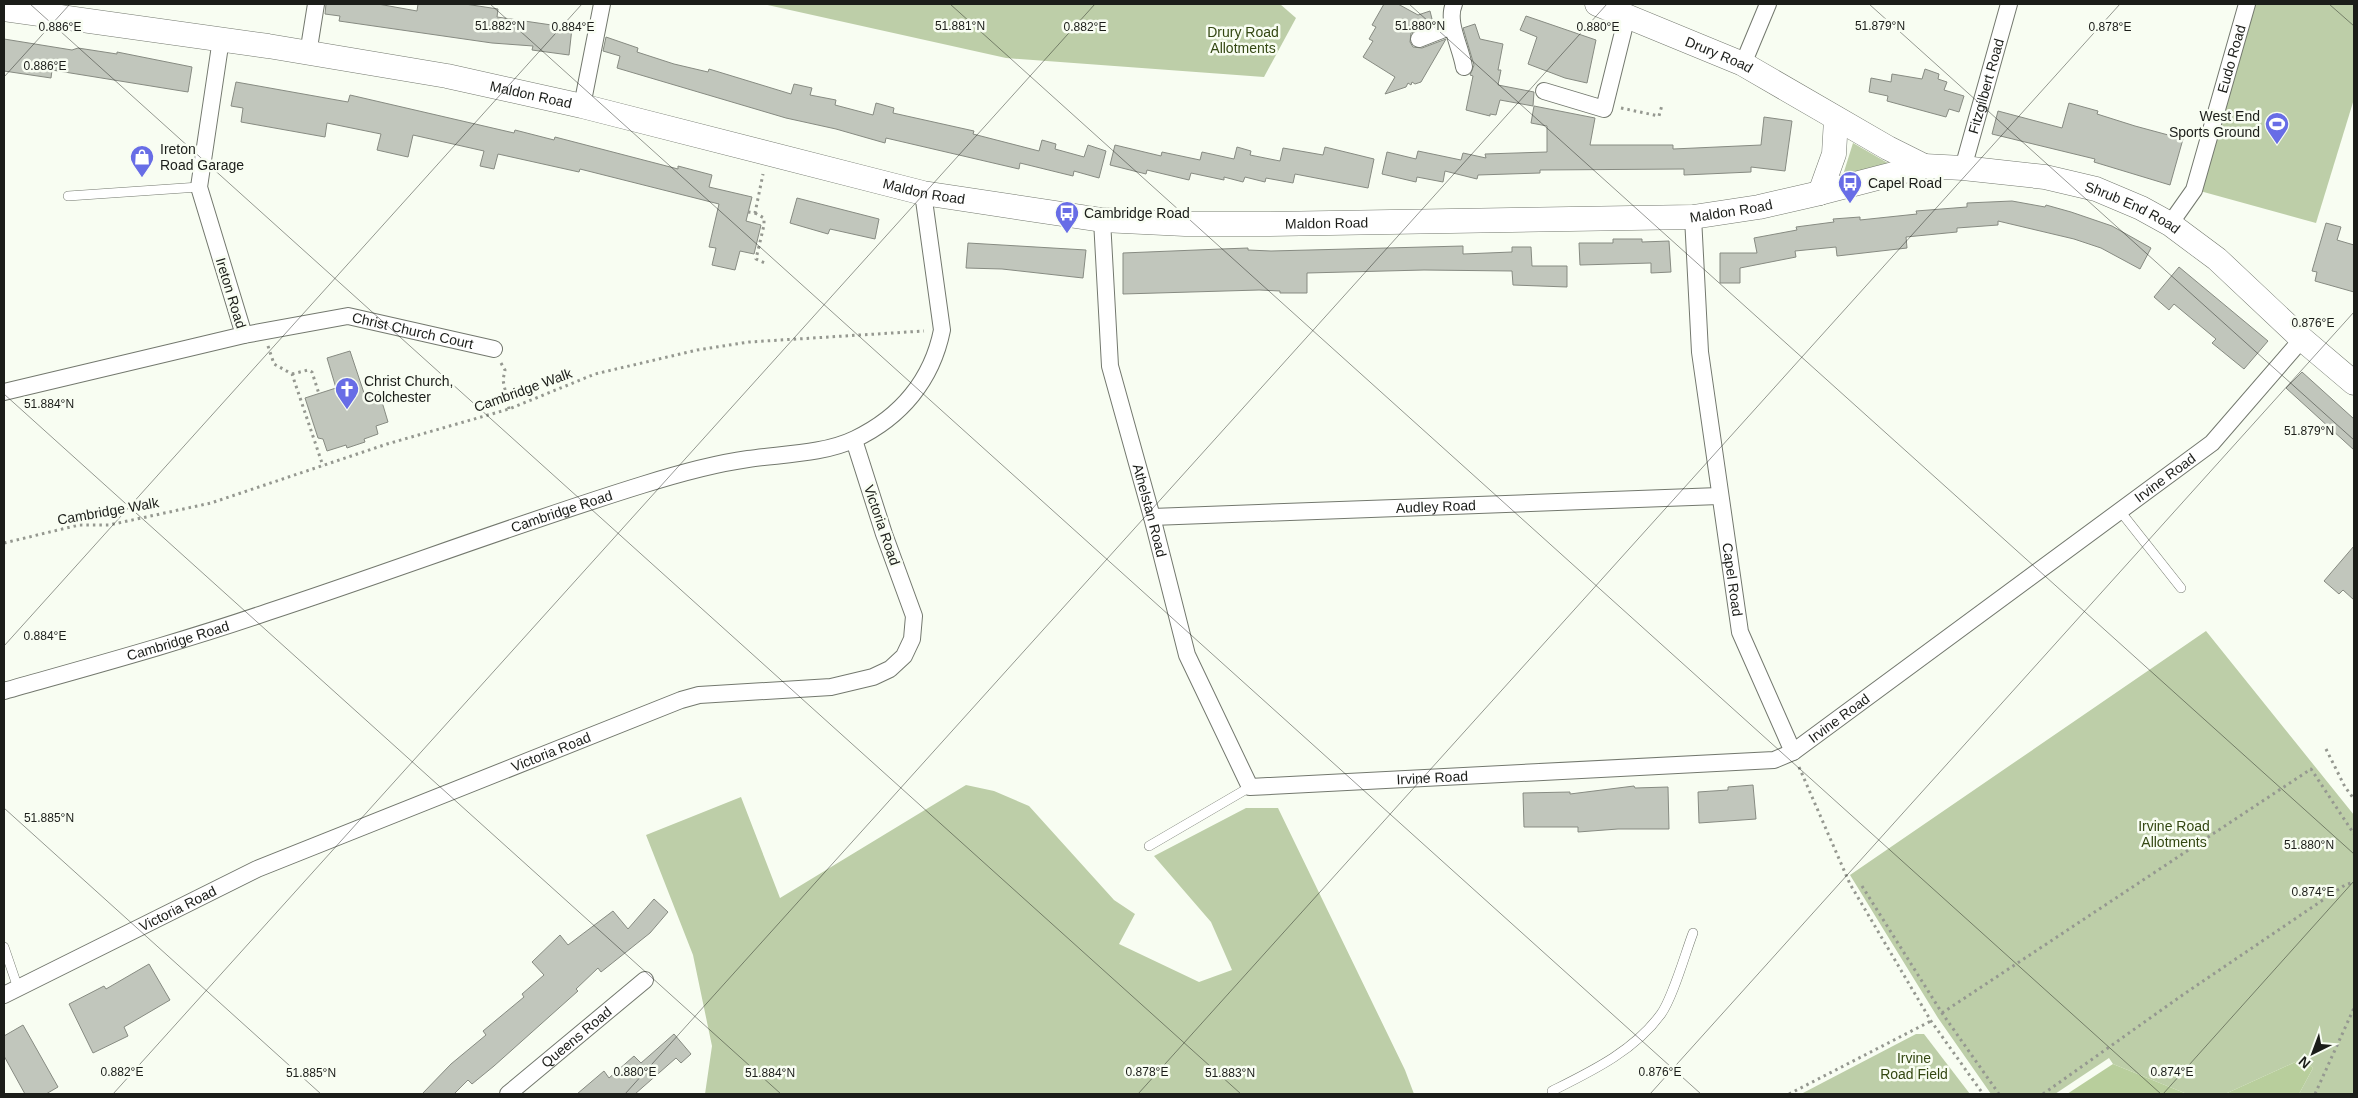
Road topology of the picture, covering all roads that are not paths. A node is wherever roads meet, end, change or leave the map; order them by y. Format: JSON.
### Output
{"nodes":[{"id":1,"x":316,"y":4,"type":"edge"},
{"id":2,"x":602,"y":4,"type":"edge"},
{"id":3,"x":1454,"y":4,"type":"edge"},
{"id":4,"x":1597,"y":4,"type":"edge"},
{"id":5,"x":1768,"y":4,"type":"edge"},
{"id":6,"x":2009,"y":4,"type":"edge"},
{"id":7,"x":2247,"y":4,"type":"edge"},
{"id":8,"x":4,"y":9,"type":"edge"},
{"id":9,"x":59,"y":10,"type":"edge"},
{"id":10,"x":1627,"y":16,"type":"junction"},
{"id":11,"x":1452,"y":26,"type":"junction"},
{"id":12,"x":221,"y":39,"type":"junction"},
{"id":13,"x":1419,"y":39,"type":"dead end"},
{"id":14,"x":308,"y":54,"type":"junction"},
{"id":15,"x":1743,"y":64,"type":"junction"},
{"id":16,"x":1464,"y":67,"type":"dead end"},
{"id":17,"x":1544,"y":91,"type":"dead end"},
{"id":18,"x":582,"y":106,"type":"junction"},
{"id":19,"x":1836,"y":119,"type":"junction"},
{"id":20,"x":1924,"y":166,"type":"junction"},
{"id":21,"x":1963,"y":168,"type":"junction"},
{"id":22,"x":1858,"y":183,"type":"joint"},
{"id":23,"x":199,"y":187,"type":"junction"},
{"id":24,"x":923,"y":193,"type":"junction"},
{"id":25,"x":1820,"y":193,"type":"junction"},
{"id":26,"x":68,"y":196,"type":"dead end"},
{"id":27,"x":1693,"y":216,"type":"junction"},
{"id":28,"x":1102,"y":220,"type":"junction"},
{"id":29,"x":2170,"y":224,"type":"junction"},
{"id":30,"x":244,"y":335,"type":"junction"},
{"id":31,"x":2302,"y":339,"type":"junction"},
{"id":32,"x":494,"y":349,"type":"road end"},
{"id":33,"x":2354,"y":383,"type":"edge"},
{"id":34,"x":4,"y":392,"type":"edge"},
{"id":35,"x":854,"y":440,"type":"junction"},
{"id":36,"x":1719,"y":496,"type":"junction"},
{"id":37,"x":2120,"y":511,"type":"junction"},
{"id":38,"x":1152,"y":517,"type":"junction"},
{"id":39,"x":2181,"y":588,"type":"dead end"},
{"id":40,"x":4,"y":691,"type":"edge"},
{"id":41,"x":1793,"y":752,"type":"junction"},
{"id":42,"x":1250,"y":787,"type":"junction"},
{"id":43,"x":1149,"y":846,"type":"dead end"},
{"id":44,"x":1693,"y":933,"type":"dead end"},
{"id":45,"x":4,"y":948,"type":"edge"},
{"id":46,"x":645,"y":980,"type":"dead end"},
{"id":47,"x":11,"y":991,"type":"edge"},
{"id":48,"x":1552,"y":1091,"type":"dead end"},
{"id":49,"x":508,"y":1094,"type":"edge"}],
"edges":[{"from":1,"to":14,"type":"street"},
{"from":2,"to":18,"type":"street"},
{"from":3,"to":11,"type":"street"},
{"from":4,"to":10,"type":"main road","name":"Drury Road"},
{"from":5,"to":15,"type":"street"},
{"from":6,"to":21,"type":"street","name":"Fitzgilbert Road"},
{"from":7,"to":29,"type":"street","name":"Eudo Road"},
{"from":8,"to":9,"type":"main road","name":"Maldon Road"},
{"from":9,"to":12,"type":"main road","name":"Maldon Road"},
{"from":10,"to":15,"type":"main road","name":"Drury Road"},
{"from":10,"to":17,"type":"street"},
{"from":11,"to":13,"type":"street"},
{"from":11,"to":16,"type":"street"},
{"from":12,"to":14,"type":"main road","name":"Maldon Road"},
{"from":12,"to":23,"type":"street","name":"Ireton Road"},
{"from":14,"to":18,"type":"main road","name":"Maldon Road"},
{"from":15,"to":19,"type":"main road","name":"Drury Road"},
{"from":18,"to":24,"type":"main road","name":"Maldon Road"},
{"from":19,"to":20,"type":"main road","name":"Drury Road"},
{"from":19,"to":25,"type":"main road"},
{"from":20,"to":21,"type":"main road","name":"Shrub End Road"},
{"from":20,"to":22,"type":"main road","name":"Shrub End Road"},
{"from":21,"to":29,"type":"main road","name":"Shrub End Road"},
{"from":22,"to":25,"type":"main road","name":"Maldon Road"},
{"from":23,"to":26,"type":"lane"},
{"from":23,"to":30,"type":"street","name":"Ireton Road"},
{"from":24,"to":28,"type":"main road","name":"Maldon Road"},
{"from":24,"to":35,"type":"street","name":"Cambridge Road"},
{"from":25,"to":27,"type":"main road","name":"Maldon Road"},
{"from":27,"to":28,"type":"main road","name":"Maldon Road"},
{"from":27,"to":36,"type":"street","name":"Capel Road"},
{"from":28,"to":38,"type":"street","name":"Athelstan Road"},
{"from":29,"to":31,"type":"main road","name":"Shrub End Road"},
{"from":30,"to":32,"type":"street","name":"Christ Church Court"},
{"from":30,"to":34,"type":"street","name":"Ireton Road"},
{"from":31,"to":33,"type":"main road","name":"Shrub End Road"},
{"from":31,"to":37,"type":"street","name":"Irvine Road"},
{"from":35,"to":40,"type":"street","name":"Cambridge Road"},
{"from":35,"to":47,"type":"street","name":"Victoria Road"},
{"from":36,"to":38,"type":"street","name":"Audley Road"},
{"from":36,"to":41,"type":"street","name":"Capel Road"},
{"from":37,"to":39,"type":"lane"},
{"from":37,"to":41,"type":"street","name":"Irvine Road"},
{"from":38,"to":42,"type":"street","name":"Athelstan Road"},
{"from":41,"to":42,"type":"street","name":"Irvine Road"},
{"from":42,"to":43,"type":"lane"},
{"from":44,"to":48,"type":"lane"},
{"from":45,"to":47,"type":"lane"},
{"from":46,"to":49,"type":"street","name":"Queens Road"}]}
